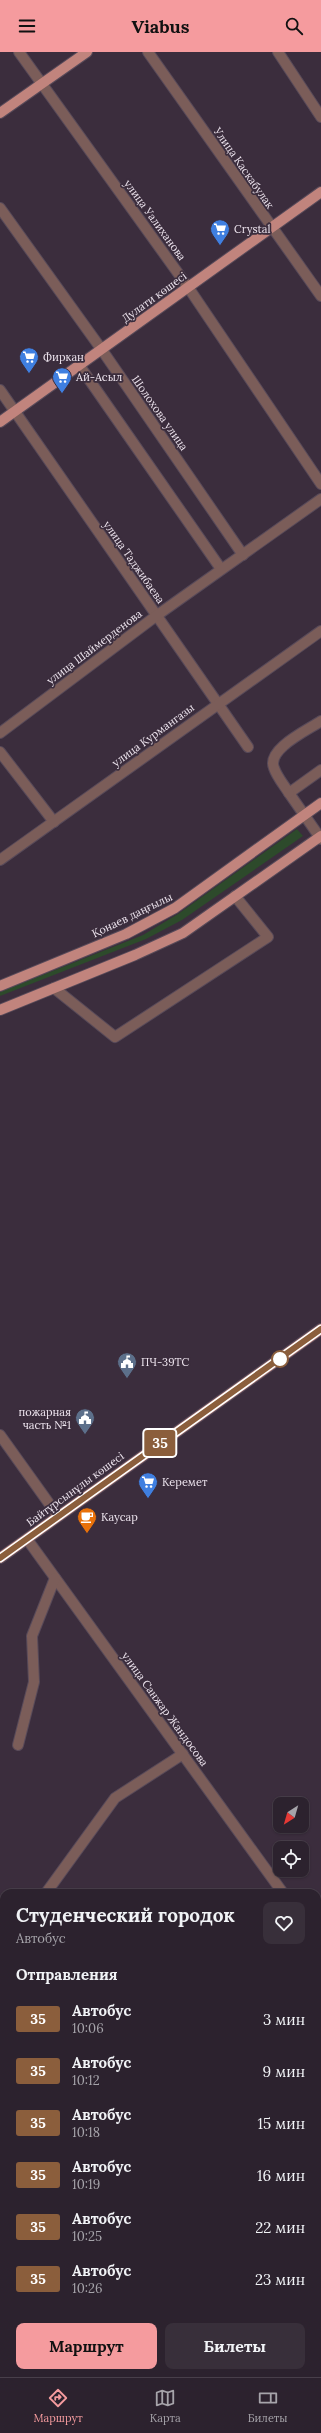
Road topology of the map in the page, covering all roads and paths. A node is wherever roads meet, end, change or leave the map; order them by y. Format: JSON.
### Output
{"nodes":[{"id":1,"x":19,"y":52,"type":"edge"},
{"id":2,"x":88,"y":52,"type":"edge"},
{"id":3,"x":148,"y":52,"type":"edge"},
{"id":4,"x":278,"y":52,"type":"edge"},
{"id":5,"x":42,"y":83,"type":"junction"},
{"id":6,"x":0,"y":113,"type":"edge"},
{"id":7,"x":321,"y":117,"type":"edge"},
{"id":8,"x":321,"y":192,"type":"edge"},
{"id":9,"x":0,"y":208,"type":"edge"},
{"id":10,"x":271,"y":227,"type":"junction"},
{"id":11,"x":188,"y":287,"type":"junction"},
{"id":12,"x":321,"y":296,"type":"edge"},
{"id":13,"x":102,"y":350,"type":"junction"},
{"id":14,"x":79,"y":365,"type":"junction"},
{"id":15,"x":0,"y":390,"type":"edge"},
{"id":16,"x":15,"y":411,"type":"junction"},
{"id":17,"x":0,"y":422,"type":"edge"},
{"id":18,"x":321,"y":484,"type":"edge"},
{"id":19,"x":321,"y":499,"type":"edge"},
{"id":20,"x":243,"y":555,"type":"junction"},
{"id":21,"x":221,"y":569,"type":"junction"},
{"id":22,"x":156,"y":616,"type":"junction"},
{"id":23,"x":321,"y":631,"type":"edge"},
{"id":24,"x":217,"y":704,"type":"junction"},
{"id":25,"x":321,"y":721,"type":"edge"},
{"id":26,"x":0,"y":733,"type":"edge"},
{"id":27,"x":248,"y":747,"type":"dead end"},
{"id":28,"x":0,"y":752,"type":"edge"},
{"id":29,"x":321,"y":770,"type":"edge"},
{"id":30,"x":288,"y":792,"type":"junction"},
{"id":31,"x":321,"y":803,"type":"edge"},
{"id":32,"x":303,"y":816,"type":"junction"},
{"id":33,"x":54,"y":822,"type":"junction"},
{"id":34,"x":321,"y":837,"type":"edge"},
{"id":35,"x":0,"y":860,"type":"edge"},
{"id":36,"x":235,"y":896,"type":"junction"},
{"id":37,"x":0,"y":986,"type":"edge"},
{"id":38,"x":54,"y":988,"type":"junction"},
{"id":39,"x":0,"y":1010,"type":"edge"},
{"id":40,"x":321,"y":1329,"type":"edge"},
{"id":41,"x":0,"y":1435,"type":"edge"},
{"id":42,"x":58,"y":1516,"type":"junction"},
{"id":43,"x":27,"y":1539,"type":"junction"},
{"id":44,"x":0,"y":1558,"type":"edge"},
{"id":45,"x":55,"y":1578,"type":"junction"},
{"id":46,"x":18,"y":1745,"type":"dead end"},
{"id":47,"x":183,"y":1754,"type":"junction"},
{"id":48,"x":49,"y":1889,"type":"edge"},
{"id":49,"x":280,"y":1889,"type":"edge"}],
"edges":[{"from":1,"to":5,"type":"street","name":"улица Уалиханова"},
{"from":2,"to":5,"type":"main road"},
{"from":3,"to":10,"type":"street","name":"Улица Каскабулак"},
{"from":4,"to":7,"type":"street"},
{"from":5,"to":6,"type":"main road"},
{"from":5,"to":11,"type":"street","name":"улица Уалиханова"},
{"from":8,"to":10,"type":"main road","name":"Дулати көшесі"},
{"from":9,"to":13,"type":"street","name":"Шолохова улица"},
{"from":10,"to":11,"type":"main road","name":"Дулати көшесі"},
{"from":10,"to":12,"type":"street","name":"Улица Каскабулак"},
{"from":11,"to":13,"type":"main road","name":"Дулати көшесі"},
{"from":11,"to":18,"type":"street","name":"улица Уалиханова"},
{"from":13,"to":14,"type":"main road","name":"Дулати көшесі"},
{"from":13,"to":20,"type":"street","name":"Шолохова улица"},
{"from":14,"to":16,"type":"main road","name":"Дулати көшесі"},
{"from":14,"to":21,"type":"street"},
{"from":15,"to":16,"type":"street","name":"улица Таджибаева"},
{"from":16,"to":17,"type":"main road","name":"Дулати көшесі"},
{"from":16,"to":22,"type":"street","name":"улица Таджибаева"},
{"from":19,"to":20,"type":"street","name":"улица Шаймерденова"},
{"from":20,"to":21,"type":"street","name":"улица Шаймерденова"},
{"from":21,"to":22,"type":"street","name":"улица Шаймерденова"},
{"from":22,"to":24,"type":"street","name":"улица Таджибаева"},
{"from":22,"to":26,"type":"street","name":"улица Шаймерденова"},
{"from":23,"to":24,"type":"street","name":"улица Курмангазы"},
{"from":24,"to":27,"type":"street","name":"улица Таджибаева"},
{"from":24,"to":33,"type":"street","name":"улица Курмангазы"},
{"from":25,"to":30,"type":"street"},
{"from":28,"to":33,"type":"street"},
{"from":29,"to":30,"type":"street"},
{"from":30,"to":32,"type":"street"},
{"from":31,"to":32,"type":"main road","name":"Қонаев даңғылы"},
{"from":32,"to":34,"type":"street"},
{"from":32,"to":37,"type":"main road","name":"Қонаев даңғылы"},
{"from":33,"to":35,"type":"street","name":"улица Курмангазы"},
{"from":34,"to":36,"type":"main road"},
{"from":36,"to":38,"type":"main road"},
{"from":36,"to":38,"type":"street"},
{"from":38,"to":39,"type":"main road"},
{"from":40,"to":42,"type":"main road","name":"Байтұрсынұлы көшесі"},
{"from":41,"to":42,"type":"street"},
{"from":42,"to":43,"type":"main road","name":"Байтұрсынұлы көшесі"},
{"from":43,"to":44,"type":"main road","name":"Байтұрсынұлы көшесі"},
{"from":43,"to":45,"type":"street","name":"улица Санжар Жандосова"},
{"from":45,"to":46,"type":"street"},
{"from":45,"to":47,"type":"street","name":"улица Санжар Жандосова"},
{"from":47,"to":48,"type":"street"},
{"from":47,"to":49,"type":"street","name":"улица Санжар Жандосова"}]}
